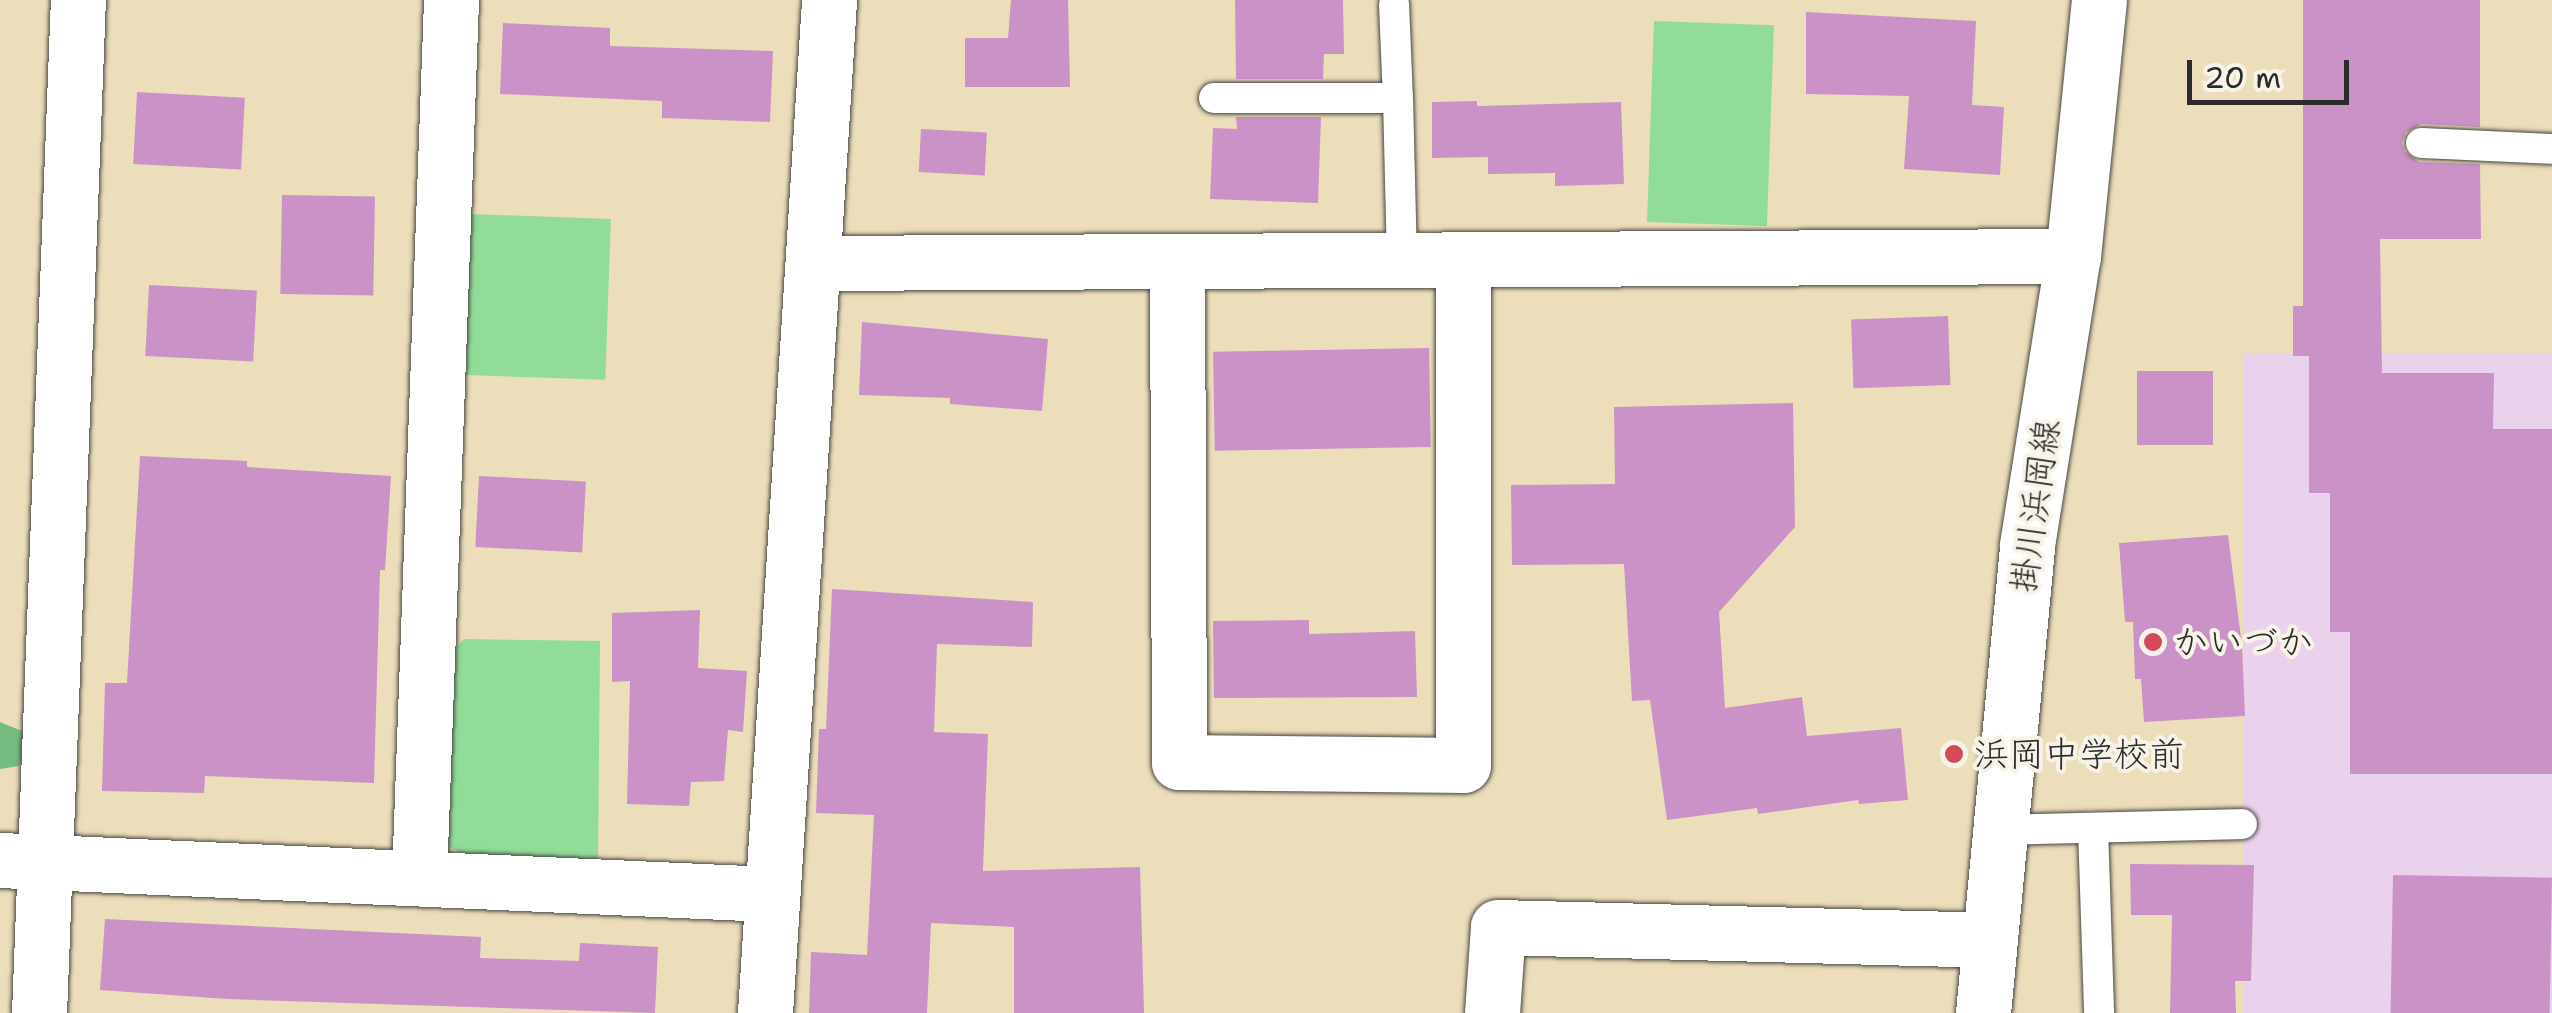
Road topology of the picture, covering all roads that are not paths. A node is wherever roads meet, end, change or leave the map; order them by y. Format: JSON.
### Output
{"nodes":[{"id":1,"x":78,"y":0,"type":"edge"},
{"id":2,"x":451,"y":0,"type":"edge"},
{"id":3,"x":829,"y":0,"type":"edge"},
{"id":4,"x":2100,"y":0,"type":"edge"},
{"id":5,"x":1394,"y":4,"type":"dead end"},
{"id":6,"x":1214,"y":98,"type":"dead end"},
{"id":7,"x":1398,"y":98,"type":"junction"},
{"id":8,"x":2421,"y":143,"type":"dead end"},
{"id":9,"x":2552,"y":150,"type":"edge"},
{"id":10,"x":2073,"y":256,"type":"junction"},
{"id":11,"x":1463,"y":259,"type":"junction"},
{"id":12,"x":1402,"y":260,"type":"junction"},
{"id":13,"x":1177,"y":261,"type":"junction"},
{"id":14,"x":816,"y":263,"type":"junction"},
{"id":15,"x":2242,"y":824,"type":"dead end"},
{"id":16,"x":2094,"y":828,"type":"junction"},
{"id":17,"x":2000,"y":830,"type":"junction"},
{"id":18,"x":22,"y":860,"type":"edge"},
{"id":19,"x":419,"y":878,"type":"junction"},
{"id":20,"x":770,"y":894,"type":"junction"},
{"id":21,"x":1989,"y":940,"type":"junction"},
{"id":22,"x":39,"y":1013,"type":"edge"},
{"id":23,"x":765,"y":1013,"type":"edge"},
{"id":24,"x":1492,"y":1013,"type":"edge"},
{"id":25,"x":1983,"y":1013,"type":"edge"},
{"id":26,"x":2099,"y":1013,"type":"edge"}],
"edges":[{"from":1,"to":18,"type":"street"},
{"from":2,"to":19,"type":"street"},
{"from":3,"to":14,"type":"street"},
{"from":4,"to":10,"type":"street","name":"掛川浜岡線"},
{"from":5,"to":7,"type":"lane"},
{"from":6,"to":7,"type":"lane"},
{"from":7,"to":12,"type":"lane"},
{"from":8,"to":9,"type":"lane"},
{"from":10,"to":11,"type":"street"},
{"from":10,"to":17,"type":"street","name":"掛川浜岡線"},
{"from":11,"to":12,"type":"street"},
{"from":11,"to":13,"type":"street"},
{"from":12,"to":13,"type":"street"},
{"from":13,"to":14,"type":"street"},
{"from":14,"to":20,"type":"street"},
{"from":15,"to":16,"type":"lane"},
{"from":16,"to":17,"type":"lane"},
{"from":16,"to":26,"type":"lane"},
{"from":17,"to":21,"type":"street","name":"掛川浜岡線"},
{"from":18,"to":19,"type":"street"},
{"from":18,"to":22,"type":"street"},
{"from":19,"to":20,"type":"street"},
{"from":20,"to":23,"type":"street"},
{"from":21,"to":24,"type":"street"},
{"from":21,"to":25,"type":"street","name":"掛川浜岡線"}]}
